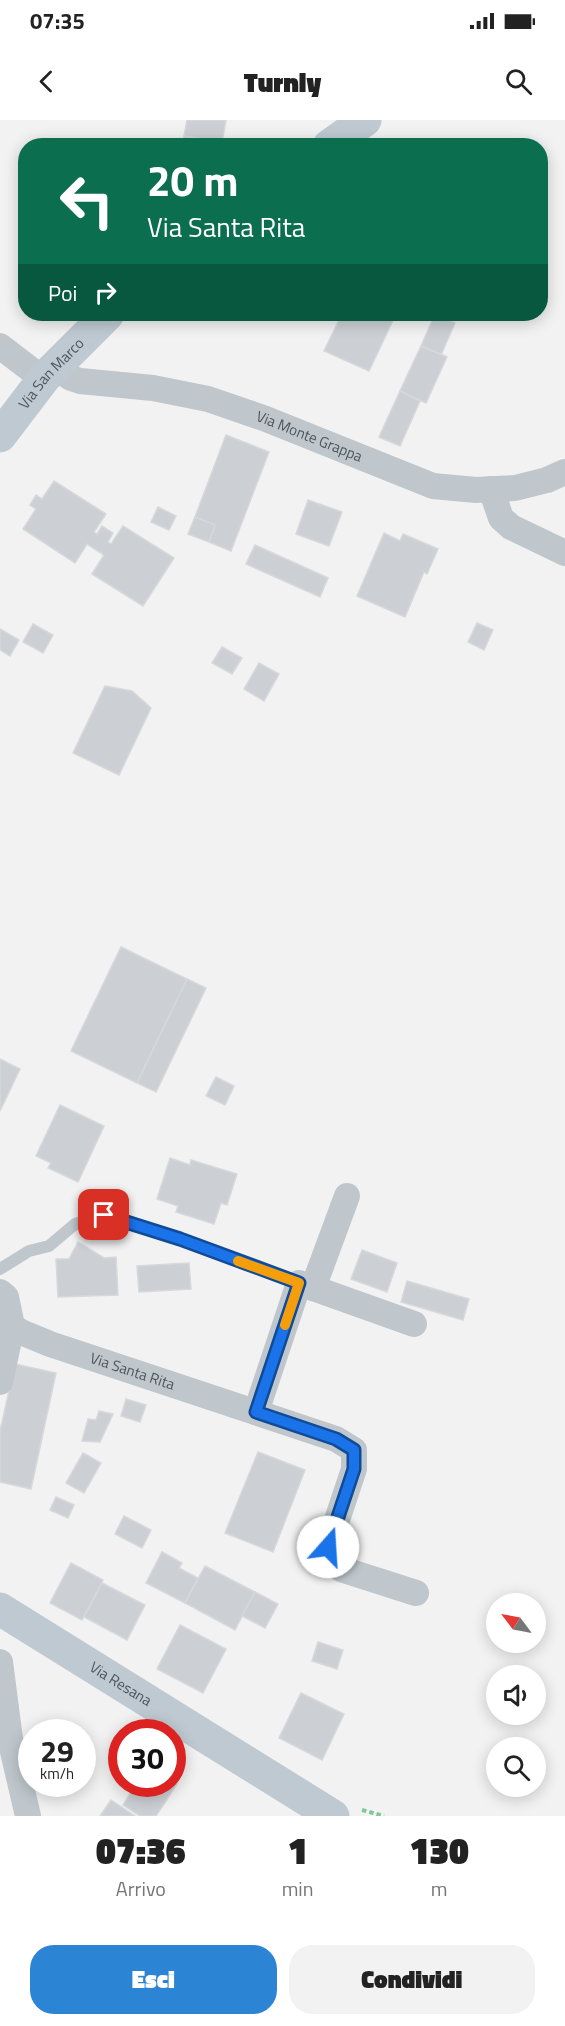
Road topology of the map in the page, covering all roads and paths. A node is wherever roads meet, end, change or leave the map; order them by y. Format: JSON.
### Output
{"nodes":[{"id":1,"x":364,"y":120,"type":"edge"},
{"id":2,"x":340,"y":138,"type":"edge"},
{"id":3,"x":101,"y":321,"type":"edge"},
{"id":4,"x":0,"y":346,"type":"edge"},
{"id":5,"x":49,"y":373,"type":"junction"},
{"id":6,"x":0,"y":436,"type":"edge"},
{"id":7,"x":565,"y":472,"type":"edge"},
{"id":8,"x":491,"y":489,"type":"junction"},
{"id":9,"x":565,"y":553,"type":"edge"},
{"id":10,"x":347,"y":1196,"type":"dead end"},
{"id":11,"x":0,"y":1269,"type":"edge"},
{"id":12,"x":306,"y":1286,"type":"junction"},
{"id":13,"x":0,"y":1292,"type":"edge"},
{"id":14,"x":414,"y":1324,"type":"dead end"},
{"id":15,"x":12,"y":1326,"type":"junction"},
{"id":16,"x":0,"y":1382,"type":"edge"},
{"id":17,"x":256,"y":1412,"type":"junction"},
{"id":18,"x":416,"y":1593,"type":"dead end"},
{"id":19,"x":0,"y":1609,"type":"edge"},
{"id":20,"x":0,"y":1662,"type":"edge"},
{"id":21,"x":344,"y":1812,"type":"edge"},
{"id":22,"x":28,"y":1816,"type":"edge"},
{"id":23,"x":384,"y":1816,"type":"edge"}],
"edges":[{"from":1,"to":2,"type":"street"},
{"from":3,"to":5,"type":"street","name":"Via San Marco"},
{"from":4,"to":5,"type":"street","name":"Via Monte Grappa"},
{"from":5,"to":6,"type":"street","name":"Via San Marco"},
{"from":5,"to":8,"type":"street","name":"Via Monte Grappa"},
{"from":7,"to":8,"type":"street","name":"Via Monte Grappa"},
{"from":8,"to":9,"type":"street"},
{"from":10,"to":12,"type":"street"},
{"from":11,"to":12,"type":"lane"},
{"from":12,"to":14,"type":"street"},
{"from":12,"to":17,"type":"street"},
{"from":13,"to":15,"type":"street"},
{"from":15,"to":16,"type":"street"},
{"from":15,"to":17,"type":"street","name":"Via Santa Rita"},
{"from":17,"to":18,"type":"street","name":"Via Santa Rita"},
{"from":19,"to":21,"type":"street","name":"Via Resana"},
{"from":20,"to":22,"type":"street"},
{"from":21,"to":23,"type":"path"}]}
